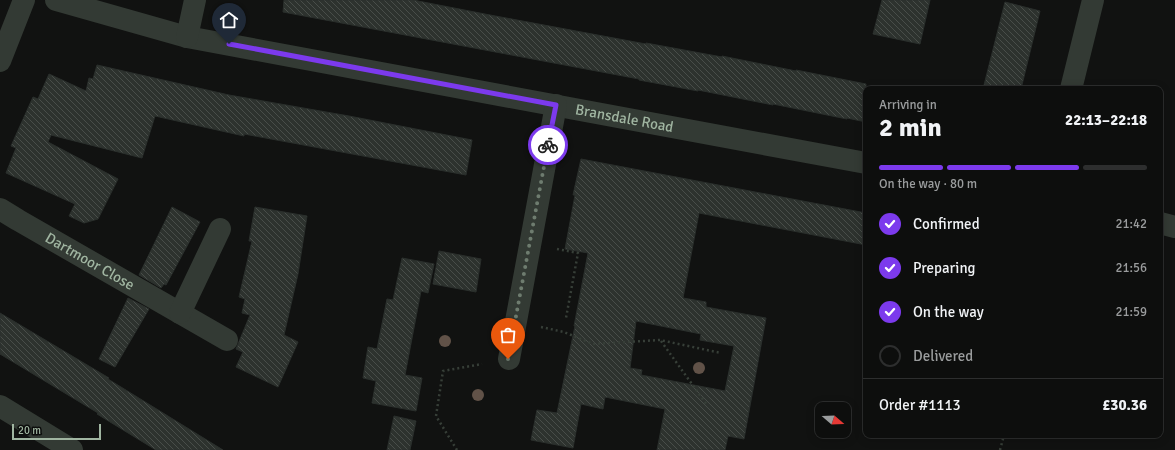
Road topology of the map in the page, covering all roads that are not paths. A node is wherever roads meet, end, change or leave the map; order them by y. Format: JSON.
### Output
{"nodes":[{"id":1,"x":24,"y":0,"type":"edge"},
{"id":2,"x":56,"y":0,"type":"edge"},
{"id":3,"x":194,"y":0,"type":"edge"},
{"id":4,"x":1093,"y":0,"type":"edge"},
{"id":5,"x":187,"y":37,"type":"junction"},
{"id":6,"x":0,"y":61,"type":"edge"},
{"id":7,"x":1072,"y":86,"type":"edge"},
{"id":8,"x":556,"y":105,"type":"junction"},
{"id":9,"x":863,"y":162,"type":"edge"},
{"id":10,"x":0,"y":209,"type":"edge"},
{"id":11,"x":1163,"y":224,"type":"edge"},
{"id":12,"x":1175,"y":227,"type":"edge"},
{"id":13,"x":220,"y":229,"type":"dead end"},
{"id":14,"x":180,"y":313,"type":"junction"},
{"id":15,"x":227,"y":340,"type":"dead end"},
{"id":16,"x":508,"y":359,"type":"road end"},
{"id":17,"x":0,"y":406,"type":"edge"},
{"id":18,"x":72,"y":450,"type":"edge"}],
"edges":[{"from":1,"to":6,"type":"street"},
{"from":2,"to":5,"type":"street","name":"Bransdale Road"},
{"from":3,"to":5,"type":"street"},
{"from":4,"to":7,"type":"street"},
{"from":5,"to":8,"type":"street","name":"Bransdale Road"},
{"from":8,"to":9,"type":"street","name":"Bransdale Road"},
{"from":8,"to":16,"type":"street"},
{"from":10,"to":14,"type":"street","name":"Dartmoor Close"},
{"from":11,"to":12,"type":"street"},
{"from":13,"to":14,"type":"street"},
{"from":14,"to":15,"type":"street","name":"Dartmoor Close"},
{"from":17,"to":18,"type":"street"}]}
